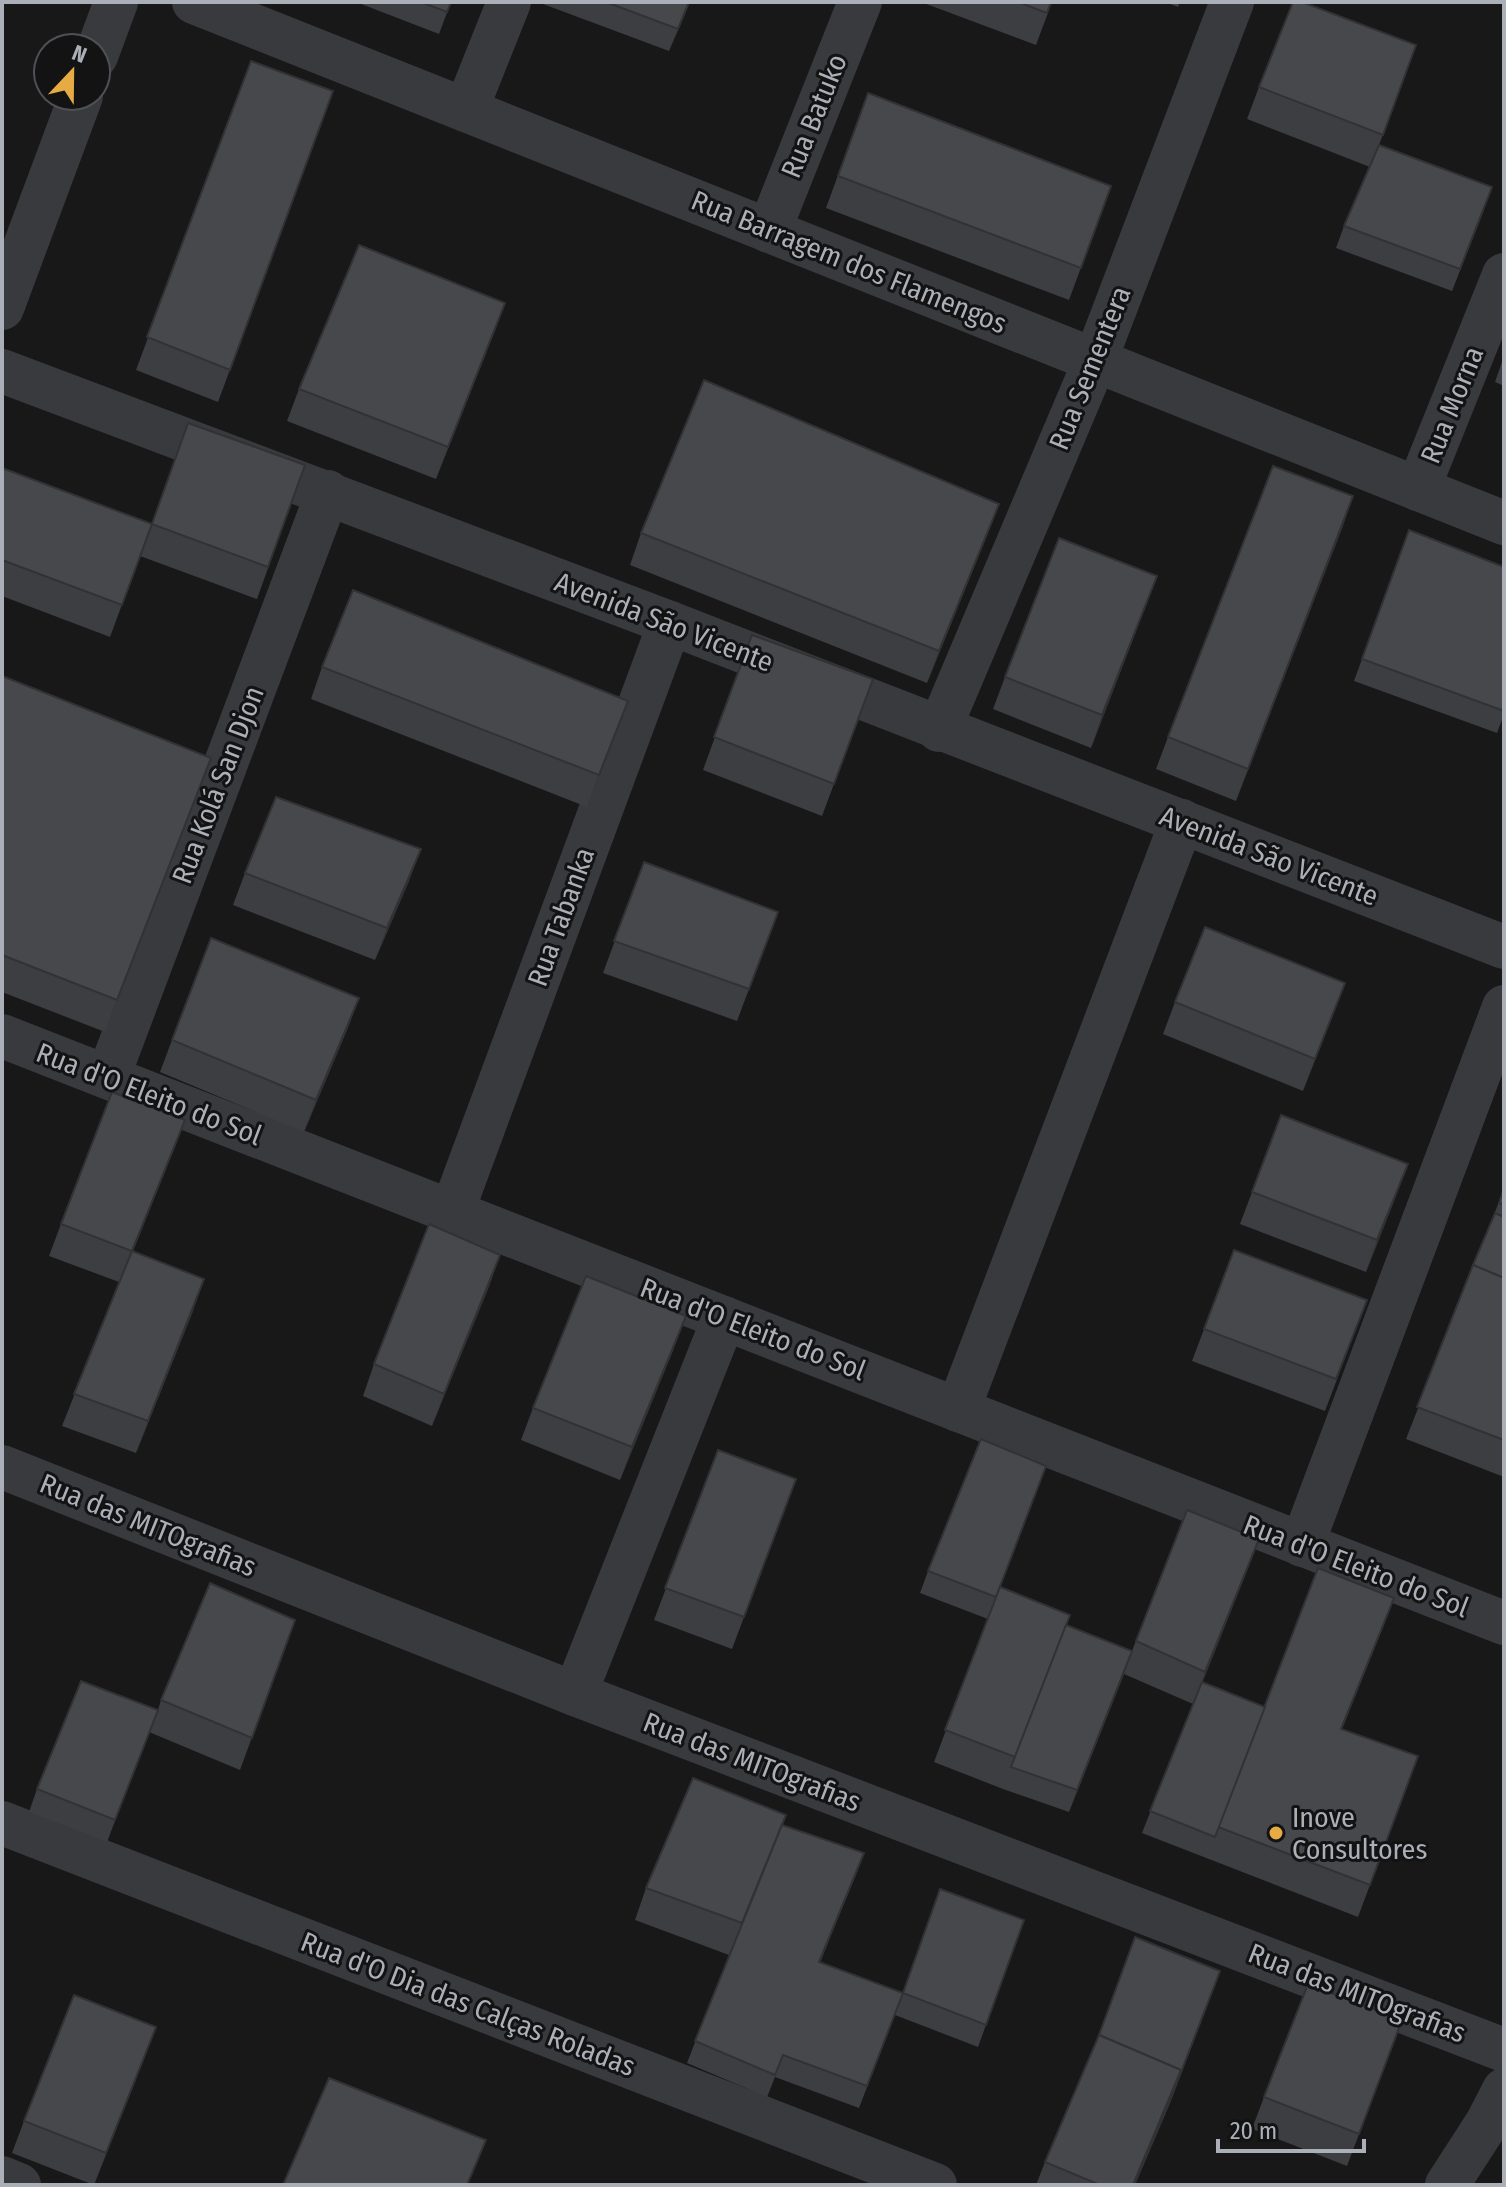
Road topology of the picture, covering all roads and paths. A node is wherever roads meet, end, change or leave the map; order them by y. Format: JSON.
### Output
{"nodes":[{"id":1,"x":116,"y":2,"type":"edge"},
{"id":2,"x":194,"y":2,"type":"edge"},
{"id":3,"x":509,"y":2,"type":"edge"},
{"id":4,"x":860,"y":2,"type":"edge"},
{"id":5,"x":1232,"y":2,"type":"edge"},
{"id":6,"x":105,"y":32,"type":"edge"},
{"id":7,"x":466,"y":110,"type":"junction"},
{"id":8,"x":75,"y":112,"type":"edge"},
{"id":9,"x":769,"y":231,"type":"junction"},
{"id":10,"x":1504,"y":275,"type":"edge"},
{"id":11,"x":2,"y":308,"type":"edge"},
{"id":12,"x":1095,"y":361,"type":"junction"},
{"id":13,"x":2,"y":371,"type":"edge"},
{"id":14,"x":1418,"y":489,"type":"junction"},
{"id":15,"x":328,"y":492,"type":"junction"},
{"id":16,"x":1504,"y":523,"type":"edge"},
{"id":17,"x":670,"y":623,"type":"junction"},
{"id":18,"x":939,"y":730,"type":"junction"},
{"id":19,"x":1182,"y":821,"type":"junction"},
{"id":20,"x":1504,"y":947,"type":"edge"},
{"id":21,"x":1504,"y":1007,"type":"edge"},
{"id":22,"x":2,"y":1036,"type":"edge"},
{"id":23,"x":108,"y":1077,"type":"junction"},
{"id":24,"x":452,"y":1212,"type":"junction"},
{"id":25,"x":724,"y":1318,"type":"junction"},
{"id":26,"x":958,"y":1410,"type":"junction"},
{"id":27,"x":2,"y":1467,"type":"edge"},
{"id":28,"x":1302,"y":1545,"type":"junction"},
{"id":29,"x":1504,"y":1623,"type":"edge"},
{"id":30,"x":575,"y":1694,"type":"junction"},
{"id":31,"x":2,"y":1823,"type":"edge"},
{"id":32,"x":1504,"y":2050,"type":"edge"},
{"id":33,"x":1504,"y":2090,"type":"edge"},
{"id":34,"x":2,"y":2178,"type":"edge"},
{"id":35,"x":19,"y":2185,"type":"edge"},
{"id":36,"x":935,"y":2185,"type":"edge"},
{"id":37,"x":1447,"y":2185,"type":"edge"}],
"edges":[{"from":1,"to":6,"type":"street"},
{"from":2,"to":7,"type":"street","name":"Rua Barragem dos Flamengos"},
{"from":3,"to":7,"type":"street"},
{"from":4,"to":9,"type":"street","name":"Rua Batuko"},
{"from":5,"to":12,"type":"street","name":"Rua Sementera"},
{"from":7,"to":9,"type":"street","name":"Rua Barragem dos Flamengos"},
{"from":8,"to":11,"type":"street"},
{"from":9,"to":12,"type":"street","name":"Rua Barragem dos Flamengos"},
{"from":10,"to":14,"type":"street","name":"Rua Morna"},
{"from":12,"to":14,"type":"street","name":"Rua Barragem dos Flamengos"},
{"from":12,"to":18,"type":"street","name":"Rua Sementera"},
{"from":13,"to":15,"type":"street","name":"Avenida São Vicente"},
{"from":14,"to":16,"type":"street","name":"Rua Barragem dos Flamengos"},
{"from":15,"to":17,"type":"street","name":"Avenida São Vicente"},
{"from":15,"to":23,"type":"street","name":"Rua Kolá San Djon"},
{"from":17,"to":18,"type":"street","name":"Avenida São Vicente"},
{"from":17,"to":24,"type":"street","name":"Rua Tabanka"},
{"from":18,"to":19,"type":"street","name":"Avenida São Vicente"},
{"from":19,"to":20,"type":"street","name":"Avenida São Vicente"},
{"from":19,"to":26,"type":"street"},
{"from":21,"to":28,"type":"street"},
{"from":22,"to":23,"type":"street","name":"Rua d'O Eleito do Sol"},
{"from":23,"to":24,"type":"street","name":"Rua d'O Eleito do Sol"},
{"from":24,"to":25,"type":"street","name":"Rua d'O Eleito do Sol"},
{"from":25,"to":26,"type":"street","name":"Rua d'O Eleito do Sol"},
{"from":25,"to":30,"type":"street"},
{"from":26,"to":28,"type":"street","name":"Rua d'O Eleito do Sol"},
{"from":27,"to":30,"type":"street","name":"Rua das MITOgrafias"},
{"from":28,"to":29,"type":"street","name":"Rua d'O Eleito do Sol"},
{"from":30,"to":32,"type":"street","name":"Rua das MITOgrafias"},
{"from":31,"to":36,"type":"street","name":"Rua d'O Dia das Calças Roladas"},
{"from":33,"to":37,"type":"street"},
{"from":34,"to":35,"type":"street"}]}
